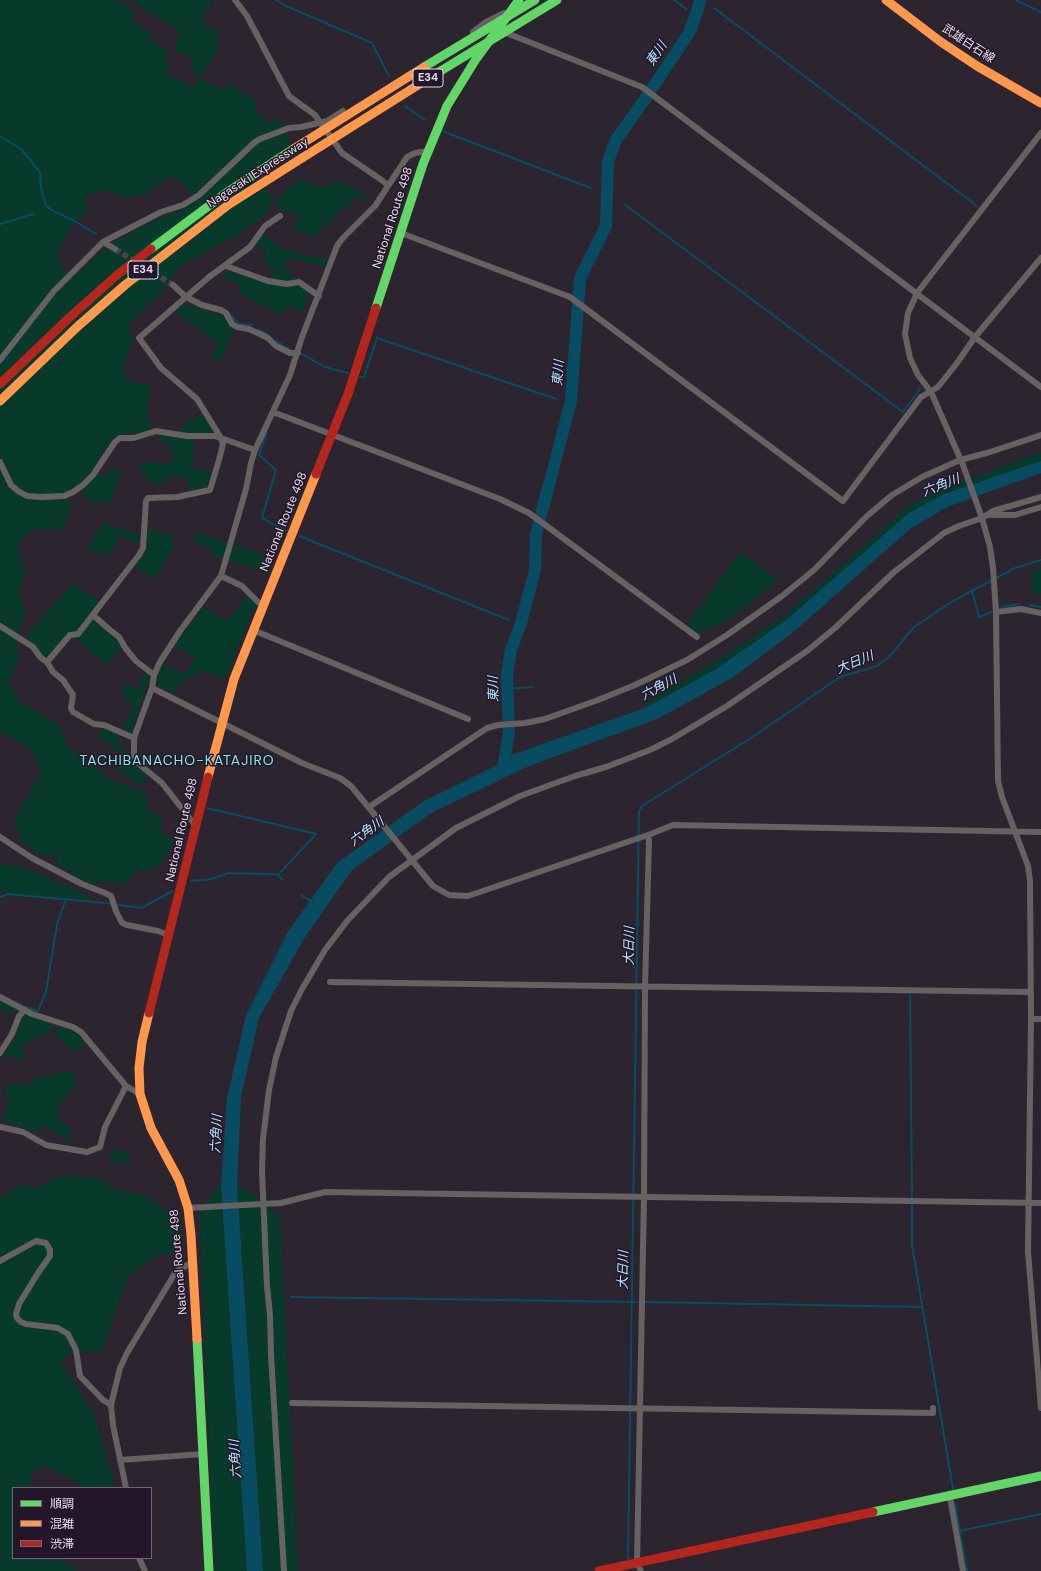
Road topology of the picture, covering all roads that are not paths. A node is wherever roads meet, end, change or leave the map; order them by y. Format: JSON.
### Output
{"nodes":[{"id":1,"x":235,"y":0,"type":"edge"},
{"id":2,"x":519,"y":0,"type":"edge"},
{"id":3,"x":536,"y":0,"type":"edge"},
{"id":4,"x":557,"y":0,"type":"edge"},
{"id":5,"x":886,"y":0,"type":"edge"},
{"id":6,"x":511,"y":10,"type":"junction"},
{"id":7,"x":496,"y":30,"type":"junction"},
{"id":8,"x":1041,"y":102,"type":"edge"},
{"id":9,"x":320,"y":122,"type":"junction"},
{"id":10,"x":1041,"y":133,"type":"edge"},
{"id":11,"x":428,"y":151,"type":"junction"},
{"id":12,"x":388,"y":186,"type":"junction"},
{"id":13,"x":280,"y":216,"type":"dead end"},
{"id":14,"x":401,"y":233,"type":"junction"},
{"id":15,"x":103,"y":242,"type":"junction"},
{"id":16,"x":115,"y":249,"type":"tunnel mouth"},
{"id":17,"x":1041,"y":258,"type":"edge"},
{"id":18,"x":226,"y":266,"type":"junction"},
{"id":19,"x":173,"y":285,"type":"tunnel mouth"},
{"id":20,"x":917,"y":293,"type":"junction"},
{"id":21,"x":319,"y":296,"type":"junction"},
{"id":22,"x":186,"y":297,"type":"junction"},
{"id":23,"x":975,"y":337,"type":"junction"},
{"id":24,"x":298,"y":353,"type":"junction"},
{"id":25,"x":0,"y":360,"type":"edge"},
{"id":26,"x":0,"y":384,"type":"edge"},
{"id":27,"x":1041,"y":386,"type":"edge"},
{"id":28,"x":930,"y":392,"type":"junction"},
{"id":29,"x":0,"y":401,"type":"edge"},
{"id":30,"x":273,"y":412,"type":"junction"},
{"id":31,"x":332,"y":435,"type":"junction"},
{"id":32,"x":1041,"y":435,"type":"edge"},
{"id":33,"x":221,"y":438,"type":"junction"},
{"id":34,"x":255,"y":450,"type":"junction"},
{"id":35,"x":0,"y":462,"type":"edge"},
{"id":36,"x":961,"y":462,"type":"junction"},
{"id":37,"x":1041,"y":497,"type":"edge"},
{"id":38,"x":1041,"y":507,"type":"edge"},
{"id":39,"x":983,"y":516,"type":"junction"},
{"id":40,"x":221,"y":576,"type":"junction"},
{"id":41,"x":263,"y":605,"type":"junction"},
{"id":42,"x":996,"y":612,"type":"junction"},
{"id":43,"x":1041,"y":613,"type":"edge"},
{"id":44,"x":93,"y":615,"type":"junction"},
{"id":45,"x":0,"y":626,"type":"edge"},
{"id":46,"x":253,"y":630,"type":"junction"},
{"id":47,"x":697,"y":637,"type":"dead end"},
{"id":48,"x":47,"y":662,"type":"junction"},
{"id":49,"x":154,"y":675,"type":"junction"},
{"id":50,"x":152,"y":688,"type":"junction"},
{"id":51,"x":468,"y":719,"type":"dead end"},
{"id":52,"x":221,"y":722,"type":"junction"},
{"id":53,"x":134,"y":738,"type":"junction"},
{"id":54,"x":370,"y":809,"type":"junction"},
{"id":55,"x":195,"y":825,"type":"junction"},
{"id":56,"x":1015,"y":831,"type":"junction"},
{"id":57,"x":1041,"y":832,"type":"edge"},
{"id":58,"x":648,"y":835,"type":"junction"},
{"id":59,"x":0,"y":837,"type":"edge"},
{"id":60,"x":410,"y":859,"type":"junction"},
{"id":61,"x":169,"y":935,"type":"junction"},
{"id":62,"x":330,"y":982,"type":"dead end"},
{"id":63,"x":645,"y":987,"type":"junction"},
{"id":64,"x":1030,"y":992,"type":"junction"},
{"id":65,"x":0,"y":997,"type":"edge"},
{"id":66,"x":25,"y":1010,"type":"junction"},
{"id":67,"x":1030,"y":1019,"type":"junction"},
{"id":68,"x":1041,"y":1019,"type":"edge"},
{"id":69,"x":0,"y":1053,"type":"edge"},
{"id":70,"x":126,"y":1086,"type":"junction"},
{"id":71,"x":140,"y":1094,"type":"junction"},
{"id":72,"x":0,"y":1127,"type":"edge"},
{"id":73,"x":642,"y":1197,"type":"junction"},
{"id":74,"x":1028,"y":1203,"type":"junction"},
{"id":75,"x":1041,"y":1203,"type":"edge"},
{"id":76,"x":262,"y":1204,"type":"junction"},
{"id":77,"x":188,"y":1208,"type":"junction"},
{"id":78,"x":0,"y":1261,"type":"edge"},
{"id":79,"x":193,"y":1262,"type":"junction"},
{"id":80,"x":1040,"y":1395,"type":"edge"},
{"id":81,"x":292,"y":1403,"type":"dead end"},
{"id":82,"x":111,"y":1405,"type":"junction"},
{"id":83,"x":639,"y":1408,"type":"junction"},
{"id":84,"x":933,"y":1408,"type":"dead end"},
{"id":85,"x":1041,"y":1408,"type":"edge"},
{"id":86,"x":203,"y":1454,"type":"junction"},
{"id":87,"x":120,"y":1460,"type":"junction"},
{"id":88,"x":1041,"y":1476,"type":"edge"},
{"id":89,"x":126,"y":1487,"type":"edge"},
{"id":90,"x":950,"y":1497,"type":"junction"},
{"id":91,"x":139,"y":1559,"type":"edge"},
{"id":92,"x":639,"y":1567,"type":"edge"},
{"id":93,"x":145,"y":1571,"type":"edge"},
{"id":94,"x":209,"y":1571,"type":"edge"},
{"id":95,"x":284,"y":1571,"type":"edge"},
{"id":96,"x":599,"y":1571,"type":"edge"},
{"id":97,"x":963,"y":1571,"type":"edge"}],
"edges":[{"from":1,"to":9,"type":"street"},
{"from":2,"to":6,"type":"main road","name":"National Route 498"},
{"from":3,"to":26,"type":"main road","name":"Nagasaki Expressway","number":"E34","bridge":true},
{"from":4,"to":29,"type":"main road","name":"Nagasaki Expressway","number":"E34","bridge":true},
{"from":5,"to":8,"type":"main road","name":"武雄白石線"},
{"from":6,"to":7,"type":"main road","name":"National Route 498"},
{"from":6,"to":9,"type":"street"},
{"from":7,"to":11,"type":"main road","name":"National Route 498"},
{"from":7,"to":20,"type":"street"},
{"from":9,"to":12,"type":"street"},
{"from":9,"to":15,"type":"street"},
{"from":10,"to":20,"type":"street"},
{"from":11,"to":12,"type":"street"},
{"from":11,"to":14,"type":"main road","name":"National Route 498"},
{"from":12,"to":21,"type":"street"},
{"from":13,"to":18,"type":"street"},
{"from":14,"to":28,"type":"street"},
{"from":14,"to":31,"type":"main road","name":"National Route 498"},
{"from":15,"to":16,"type":"street"},
{"from":15,"to":25,"type":"street"},
{"from":17,"to":23,"type":"street"},
{"from":18,"to":21,"type":"street"},
{"from":18,"to":22,"type":"street"},
{"from":19,"to":22,"type":"street"},
{"from":20,"to":23,"type":"street"},
{"from":20,"to":28,"type":"street"},
{"from":21,"to":24,"type":"street"},
{"from":22,"to":24,"type":"street"},
{"from":22,"to":33,"type":"street"},
{"from":23,"to":27,"type":"street"},
{"from":23,"to":28,"type":"street"},
{"from":24,"to":30,"type":"street"},
{"from":28,"to":36,"type":"street"},
{"from":30,"to":31,"type":"street"},
{"from":30,"to":34,"type":"street"},
{"from":31,"to":41,"type":"main road","name":"National Route 498"},
{"from":31,"to":47,"type":"street"},
{"from":32,"to":36,"type":"street"},
{"from":33,"to":34,"type":"street"},
{"from":33,"to":35,"type":"street"},
{"from":33,"to":44,"type":"street"},
{"from":34,"to":40,"type":"street"},
{"from":36,"to":39,"type":"street"},
{"from":36,"to":54,"type":"street"},
{"from":37,"to":39,"type":"street"},
{"from":38,"to":39,"type":"street"},
{"from":39,"to":42,"type":"street"},
{"from":39,"to":60,"type":"street"},
{"from":40,"to":41,"type":"street"},
{"from":40,"to":49,"type":"street"},
{"from":41,"to":46,"type":"main road","name":"National Route 498"},
{"from":42,"to":43,"type":"street"},
{"from":42,"to":56,"type":"street"},
{"from":44,"to":48,"type":"street"},
{"from":44,"to":49,"type":"street"},
{"from":45,"to":48,"type":"street"},
{"from":46,"to":51,"type":"street"},
{"from":46,"to":52,"type":"main road","name":"National Route 498"},
{"from":48,"to":53,"type":"street"},
{"from":49,"to":50,"type":"street"},
{"from":50,"to":52,"type":"street"},
{"from":50,"to":53,"type":"street"},
{"from":52,"to":54,"type":"street"},
{"from":52,"to":55,"type":"main road","name":"National Route 498"},
{"from":53,"to":55,"type":"street"},
{"from":54,"to":60,"type":"street"},
{"from":55,"to":61,"type":"main road","name":"National Route 498"},
{"from":56,"to":57,"type":"street"},
{"from":56,"to":58,"type":"street"},
{"from":56,"to":64,"type":"street"},
{"from":58,"to":60,"type":"street"},
{"from":58,"to":63,"type":"street"},
{"from":59,"to":61,"type":"street"},
{"from":60,"to":76,"type":"street"},
{"from":61,"to":71,"type":"main road","name":"National Route 498"},
{"from":62,"to":63,"type":"street"},
{"from":63,"to":64,"type":"street"},
{"from":63,"to":73,"type":"street"},
{"from":64,"to":67,"type":"street"},
{"from":65,"to":66,"type":"street"},
{"from":66,"to":69,"type":"street"},
{"from":66,"to":70,"type":"street"},
{"from":67,"to":68,"type":"street"},
{"from":67,"to":74,"type":"street"},
{"from":70,"to":71,"type":"street"},
{"from":70,"to":72,"type":"street"},
{"from":71,"to":77,"type":"main road","name":"National Route 498"},
{"from":73,"to":74,"type":"street"},
{"from":73,"to":76,"type":"street"},
{"from":73,"to":83,"type":"street"},
{"from":74,"to":75,"type":"street"},
{"from":74,"to":80,"type":"street"},
{"from":76,"to":77,"type":"street"},
{"from":76,"to":95,"type":"street"},
{"from":77,"to":79,"type":"main road","name":"National Route 498"},
{"from":78,"to":82,"type":"street"},
{"from":79,"to":82,"type":"street"},
{"from":79,"to":86,"type":"main road","name":"National Route 498"},
{"from":80,"to":85,"type":"street"},
{"from":81,"to":83,"type":"street"},
{"from":82,"to":87,"type":"street"},
{"from":83,"to":84,"type":"street"},
{"from":83,"to":92,"type":"street"},
{"from":86,"to":87,"type":"street"},
{"from":86,"to":94,"type":"main road","name":"National Route 498"},
{"from":87,"to":89,"type":"street"},
{"from":88,"to":90,"type":"main road"},
{"from":90,"to":92,"type":"main road"},
{"from":90,"to":97,"type":"street"},
{"from":91,"to":93,"type":"street"},
{"from":92,"to":96,"type":"main road"}]}
